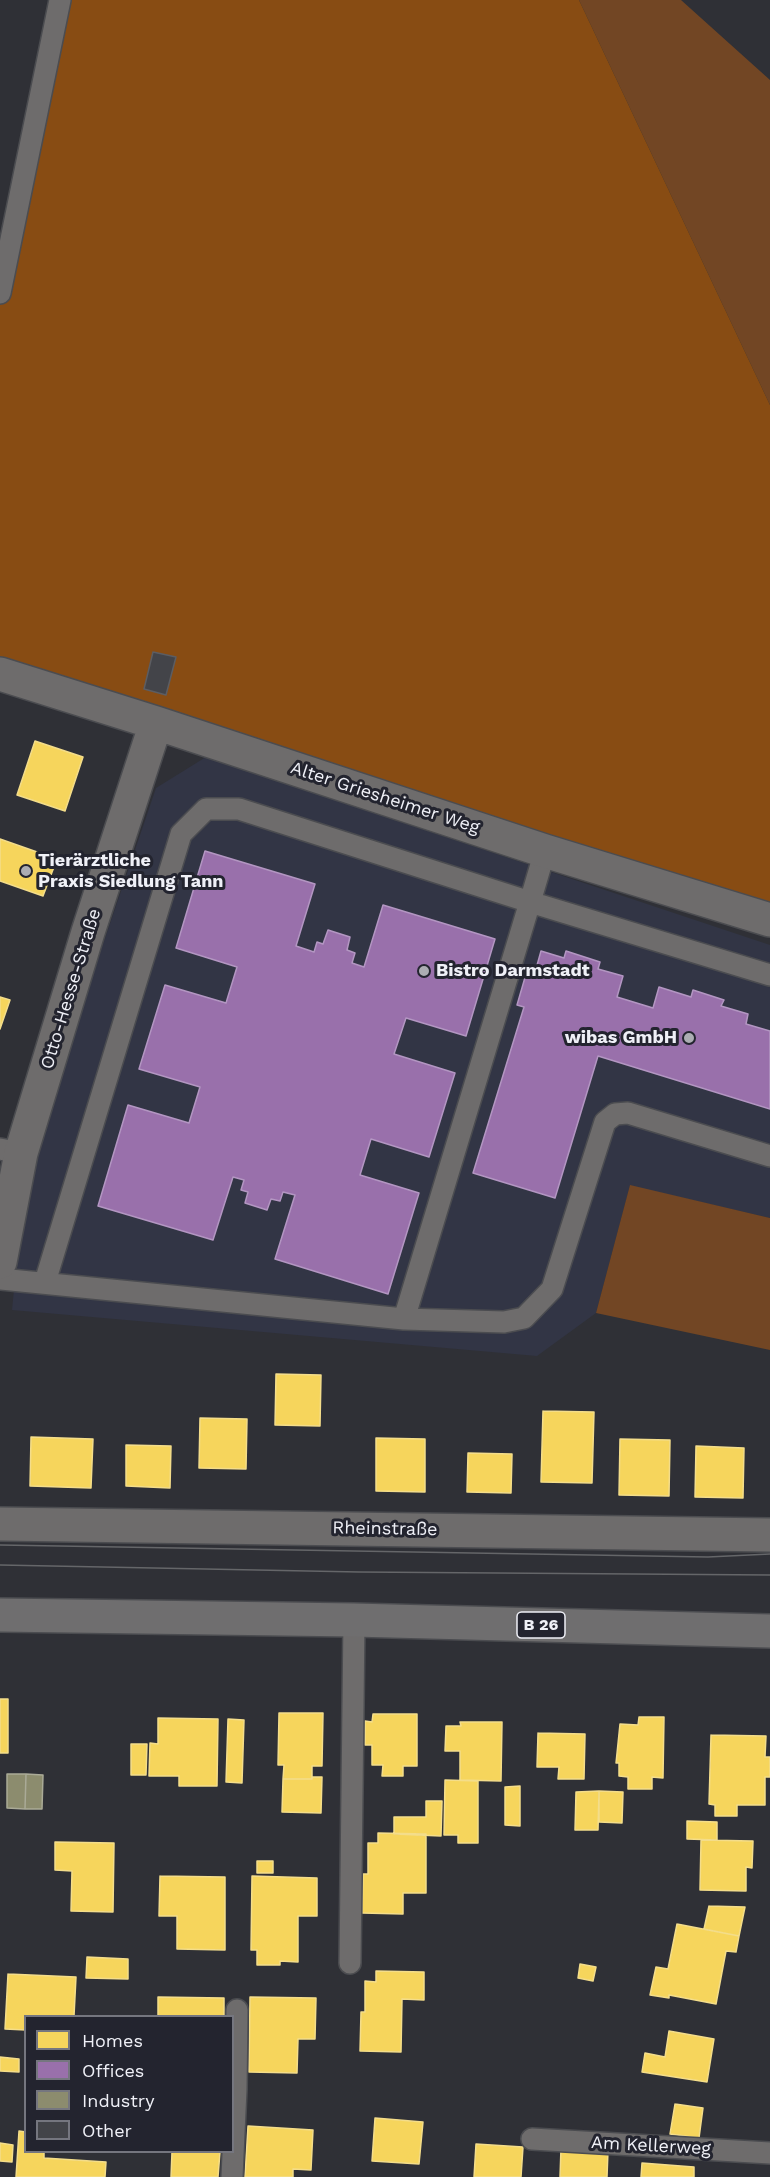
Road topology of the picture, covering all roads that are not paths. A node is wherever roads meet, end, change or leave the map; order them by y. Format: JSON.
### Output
{"nodes":[{"id":1,"x":60,"y":0,"type":"edge"},
{"id":2,"x":0,"y":293,"type":"edge"},
{"id":3,"x":0,"y":674,"type":"edge"},
{"id":4,"x":156,"y":723,"type":"junction"},
{"id":5,"x":545,"y":851,"type":"junction"},
{"id":6,"x":530,"y":902,"type":"junction"},
{"id":7,"x":770,"y":920,"type":"edge"},
{"id":8,"x":770,"y":975,"type":"edge"},
{"id":9,"x":10,"y":1151,"type":"edge"},
{"id":10,"x":770,"y":1156,"type":"edge"},
{"id":11,"x":0,"y":1262,"type":"edge"},
{"id":12,"x":0,"y":1279,"type":"edge"},
{"id":13,"x":45,"y":1282,"type":"junction"},
{"id":14,"x":404,"y":1318,"type":"junction"},
{"id":15,"x":0,"y":1524,"type":"edge"},
{"id":16,"x":770,"y":1535,"type":"edge"},
{"id":17,"x":0,"y":1614,"type":"edge"},
{"id":18,"x":354,"y":1620,"type":"junction"},
{"id":19,"x":770,"y":1631,"type":"edge"},
{"id":20,"x":350,"y":1963,"type":"dead end"},
{"id":21,"x":237,"y":2010,"type":"dead end"},
{"id":22,"x":234,"y":2124,"type":"edge"},
{"id":23,"x":532,"y":2139,"type":"dead end"},
{"id":24,"x":232,"y":2153,"type":"edge"},
{"id":25,"x":770,"y":2153,"type":"edge"},
{"id":26,"x":231,"y":2177,"type":"edge"}],
"edges":[{"from":1,"to":2,"type":"lane"},
{"from":3,"to":4,"type":"street","name":"Alter Griesheimer Weg"},
{"from":4,"to":5,"type":"street","name":"Alter Griesheimer Weg"},
{"from":4,"to":9,"type":"street","name":"Otto-Hesse-Straße"},
{"from":5,"to":6,"type":"lane"},
{"from":5,"to":7,"type":"street","name":"Alter Griesheimer Weg"},
{"from":6,"to":8,"type":"lane"},
{"from":6,"to":13,"type":"lane"},
{"from":6,"to":14,"type":"lane"},
{"from":9,"to":11,"type":"street","name":"Otto-Hesse-Straße"},
{"from":10,"to":14,"type":"lane"},
{"from":12,"to":13,"type":"lane"},
{"from":13,"to":14,"type":"lane"},
{"from":15,"to":16,"type":"street","name":"Rheinstraße"},
{"from":17,"to":18,"type":"main road","number":"B 26"},
{"from":18,"to":19,"type":"main road","number":"B 26"},
{"from":18,"to":20,"type":"lane"},
{"from":21,"to":22,"type":"lane"},
{"from":23,"to":25,"type":"lane","name":"Am Kellerweg"},
{"from":24,"to":26,"type":"lane"}]}
